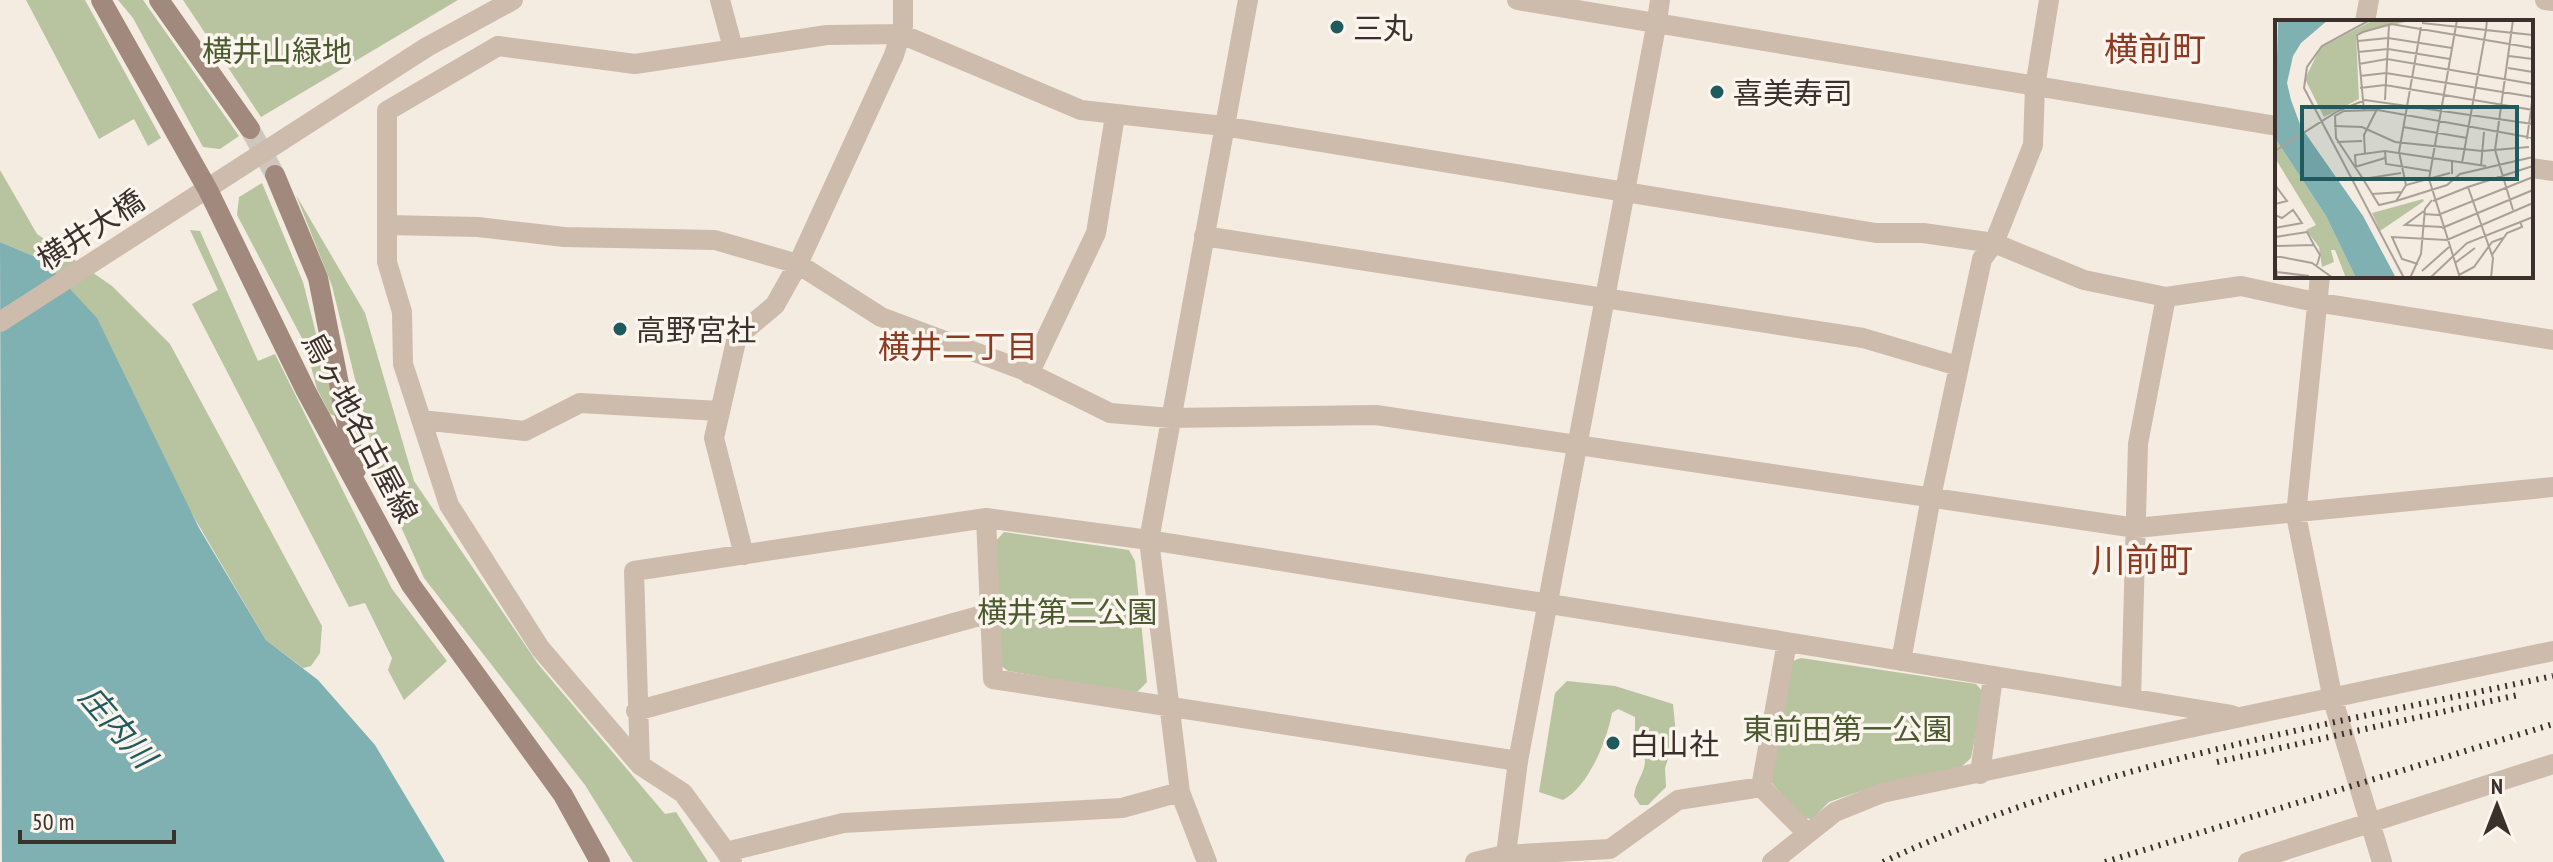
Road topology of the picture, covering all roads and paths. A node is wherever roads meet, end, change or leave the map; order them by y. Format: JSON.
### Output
{"nodes":[{"id":1,"x":101,"y":0,"type":"edge"},
{"id":2,"x":159,"y":0,"type":"edge"},
{"id":3,"x":513,"y":0,"type":"edge"},
{"id":4,"x":720,"y":0,"type":"edge"},
{"id":5,"x":903,"y":0,"type":"edge"},
{"id":6,"x":1248,"y":0,"type":"edge"},
{"id":7,"x":1517,"y":0,"type":"edge"},
{"id":8,"x":1660,"y":0,"type":"edge"},
{"id":9,"x":2049,"y":0,"type":"edge"},
{"id":10,"x":2369,"y":0,"type":"edge"},
{"id":11,"x":2545,"y":0,"type":"edge"},
{"id":12,"x":2553,"y":1,"type":"edge"},
{"id":13,"x":2365,"y":20,"type":"edge"},
{"id":14,"x":1657,"y":21,"type":"junction"},
{"id":15,"x":901,"y":34,"type":"junction"},
{"id":16,"x":733,"y":48,"type":"junction"},
{"id":17,"x":2035,"y":87,"type":"junction"},
{"id":18,"x":1115,"y":116,"type":"junction"},
{"id":19,"x":1223,"y":126,"type":"junction"},
{"id":20,"x":2275,"y":126,"type":"edge"},
{"id":21,"x":250,"y":129,"type":"tunnel mouth"},
{"id":22,"x":2533,"y":168,"type":"edge"},
{"id":23,"x":2553,"y":171,"type":"edge"},
{"id":24,"x":275,"y":175,"type":"tunnel mouth"},
{"id":25,"x":208,"y":190,"type":"junction"},
{"id":26,"x":1623,"y":192,"type":"junction"},
{"id":27,"x":387,"y":225,"type":"junction"},
{"id":28,"x":1204,"y":236,"type":"junction"},
{"id":29,"x":1994,"y":243,"type":"junction"},
{"id":30,"x":798,"y":264,"type":"junction"},
{"id":31,"x":2320,"y":278,"type":"edge"},
{"id":32,"x":2166,"y":297,"type":"junction"},
{"id":33,"x":1604,"y":299,"type":"junction"},
{"id":34,"x":2315,"y":302,"type":"junction"},
{"id":35,"x":0,"y":322,"type":"edge"},
{"id":36,"x":2553,"y":340,"type":"edge"},
{"id":37,"x":1958,"y":366,"type":"junction"},
{"id":38,"x":1029,"y":374,"type":"junction"},
{"id":39,"x":719,"y":411,"type":"junction"},
{"id":40,"x":1171,"y":418,"type":"junction"},
{"id":41,"x":421,"y":420,"type":"junction"},
{"id":42,"x":1577,"y":446,"type":"junction"},
{"id":43,"x":2553,"y":487,"type":"edge"},
{"id":44,"x":360,"y":491,"type":"junction"},
{"id":45,"x":1931,"y":497,"type":"junction"},
{"id":46,"x":2296,"y":515,"type":"junction"},
{"id":47,"x":986,"y":518,"type":"junction"},
{"id":48,"x":2136,"y":528,"type":"junction"},
{"id":49,"x":1149,"y":540,"type":"junction"},
{"id":50,"x":744,"y":555,"type":"junction"},
{"id":51,"x":1546,"y":605,"type":"junction"},
{"id":52,"x":990,"y":613,"type":"junction"},
{"id":53,"x":1787,"y":642,"type":"junction"},
{"id":54,"x":2553,"y":651,"type":"edge"},
{"id":55,"x":1901,"y":661,"type":"junction"},
{"id":56,"x":1993,"y":677,"type":"junction"},
{"id":57,"x":2131,"y":698,"type":"junction"},
{"id":58,"x":2333,"y":700,"type":"junction"},
{"id":59,"x":1170,"y":707,"type":"junction"},
{"id":60,"x":636,"y":711,"type":"junction"},
{"id":61,"x":2245,"y":717,"type":"junction"},
{"id":62,"x":1518,"y":761,"type":"junction"},
{"id":63,"x":2553,"y":764,"type":"edge"},
{"id":64,"x":640,"y":765,"type":"junction"},
{"id":65,"x":1980,"y":774,"type":"junction"},
{"id":66,"x":1761,"y":787,"type":"junction"},
{"id":67,"x":1180,"y":792,"type":"junction"},
{"id":68,"x":2369,"y":823,"type":"junction"},
{"id":69,"x":1807,"y":833,"type":"junction"},
{"id":70,"x":729,"y":857,"type":"edge"},
{"id":71,"x":1504,"y":858,"type":"edge"},
{"id":72,"x":600,"y":862,"type":"edge"},
{"id":73,"x":1207,"y":862,"type":"edge"},
{"id":74,"x":1475,"y":862,"type":"edge"},
{"id":75,"x":1772,"y":862,"type":"edge"},
{"id":76,"x":2248,"y":862,"type":"edge"},
{"id":77,"x":2382,"y":862,"type":"edge"}],
"edges":[{"from":1,"to":25,"type":"main road","name":"鳥ヶ地名古屋線"},
{"from":2,"to":21,"type":"main road"},
{"from":3,"to":25,"type":"street","name":"横井大橋"},
{"from":4,"to":16,"type":"street"},
{"from":5,"to":15,"type":"street"},
{"from":6,"to":19,"type":"street"},
{"from":7,"to":14,"type":"street"},
{"from":8,"to":14,"type":"street"},
{"from":9,"to":17,"type":"street"},
{"from":10,"to":13,"type":"street"},
{"from":11,"to":12,"type":"street"},
{"from":14,"to":17,"type":"street"},
{"from":14,"to":26,"type":"street"},
{"from":15,"to":16,"type":"street"},
{"from":15,"to":18,"type":"street"},
{"from":15,"to":30,"type":"street"},
{"from":16,"to":27,"type":"street"},
{"from":17,"to":20,"type":"street"},
{"from":17,"to":29,"type":"street"},
{"from":18,"to":19,"type":"street"},
{"from":18,"to":38,"type":"street"},
{"from":19,"to":26,"type":"street"},
{"from":19,"to":28,"type":"street"},
{"from":22,"to":23,"type":"street"},
{"from":24,"to":44,"type":"main road"},
{"from":25,"to":35,"type":"street","name":"横井大橋"},
{"from":25,"to":44,"type":"main road","name":"鳥ヶ地名古屋線"},
{"from":26,"to":29,"type":"street"},
{"from":26,"to":33,"type":"street"},
{"from":27,"to":30,"type":"street"},
{"from":27,"to":41,"type":"street"},
{"from":28,"to":33,"type":"street"},
{"from":28,"to":40,"type":"street"},
{"from":29,"to":32,"type":"street"},
{"from":29,"to":37,"type":"street"},
{"from":30,"to":38,"type":"street"},
{"from":30,"to":39,"type":"street"},
{"from":31,"to":34,"type":"street"},
{"from":32,"to":34,"type":"street"},
{"from":32,"to":48,"type":"street"},
{"from":33,"to":37,"type":"street"},
{"from":33,"to":42,"type":"street"},
{"from":34,"to":36,"type":"street"},
{"from":34,"to":46,"type":"street"},
{"from":37,"to":45,"type":"street"},
{"from":38,"to":40,"type":"street"},
{"from":39,"to":41,"type":"street"},
{"from":39,"to":50,"type":"street"},
{"from":40,"to":42,"type":"street"},
{"from":40,"to":49,"type":"street"},
{"from":41,"to":64,"type":"street"},
{"from":42,"to":45,"type":"street"},
{"from":42,"to":51,"type":"street"},
{"from":43,"to":46,"type":"street"},
{"from":44,"to":72,"type":"main road","name":"鳥ヶ地名古屋線"},
{"from":45,"to":48,"type":"street"},
{"from":45,"to":55,"type":"street"},
{"from":46,"to":48,"type":"street"},
{"from":46,"to":58,"type":"street"},
{"from":47,"to":49,"type":"street"},
{"from":47,"to":50,"type":"street"},
{"from":47,"to":52,"type":"street"},
{"from":48,"to":57,"type":"street"},
{"from":49,"to":51,"type":"street"},
{"from":49,"to":59,"type":"street"},
{"from":50,"to":60,"type":"street"},
{"from":51,"to":53,"type":"street"},
{"from":51,"to":62,"type":"street"},
{"from":52,"to":59,"type":"street"},
{"from":52,"to":60,"type":"street"},
{"from":53,"to":55,"type":"street"},
{"from":53,"to":66,"type":"street"},
{"from":54,"to":58,"type":"street"},
{"from":55,"to":56,"type":"street"},
{"from":56,"to":57,"type":"street"},
{"from":56,"to":65,"type":"street"},
{"from":57,"to":61,"type":"street"},
{"from":58,"to":61,"type":"street"},
{"from":58,"to":68,"type":"street"},
{"from":59,"to":62,"type":"street"},
{"from":59,"to":67,"type":"street"},
{"from":60,"to":64,"type":"street"},
{"from":61,"to":65,"type":"street"},
{"from":62,"to":71,"type":"street"},
{"from":63,"to":68,"type":"street"},
{"from":64,"to":70,"type":"street"},
{"from":65,"to":69,"type":"street"},
{"from":66,"to":69,"type":"street"},
{"from":66,"to":71,"type":"street"},
{"from":67,"to":70,"type":"street"},
{"from":67,"to":73,"type":"street"},
{"from":68,"to":76,"type":"street"},
{"from":68,"to":77,"type":"street"},
{"from":69,"to":75,"type":"street"},
{"from":71,"to":74,"type":"street"}]}
